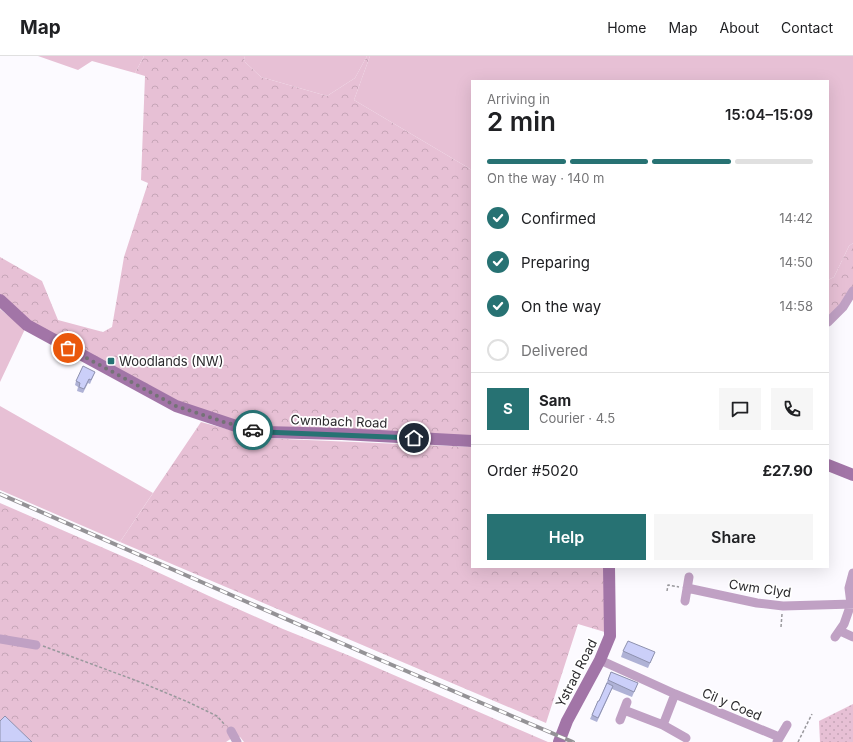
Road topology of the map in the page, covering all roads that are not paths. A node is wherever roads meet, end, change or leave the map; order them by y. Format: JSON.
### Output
{"nodes":[{"id":1,"x":853,"y":292,"type":"edge"},
{"id":2,"x":0,"y":300,"type":"edge"},
{"id":3,"x":829,"y":321,"type":"edge"},
{"id":4,"x":471,"y":441,"type":"edge"},
{"id":5,"x":829,"y":465,"type":"edge"},
{"id":6,"x":853,"y":475,"type":"edge"},
{"id":7,"x":609,"y":568,"type":"edge"},
{"id":8,"x":853,"y":573,"type":"edge"},
{"id":9,"x":689,"y":577,"type":"dead end"},
{"id":10,"x":687,"y":588,"type":"junction"},
{"id":11,"x":685,"y":601,"type":"dead end"},
{"id":12,"x":852,"y":604,"type":"edge"},
{"id":13,"x":853,"y":637,"type":"edge"},
{"id":14,"x":0,"y":639,"type":"edge"},
{"id":15,"x":36,"y":645,"type":"road end"},
{"id":16,"x":600,"y":660,"type":"junction"},
{"id":17,"x":676,"y":694,"type":"junction"},
{"id":18,"x":620,"y":720,"type":"dead end"},
{"id":19,"x":663,"y":725,"type":"junction"},
{"id":20,"x":787,"y":725,"type":"dead end"},
{"id":21,"x":231,"y":731,"type":"road end"},
{"id":22,"x":686,"y":738,"type":"dead end"},
{"id":23,"x":778,"y":740,"type":"edge"},
{"id":24,"x":237,"y":742,"type":"edge"},
{"id":25,"x":559,"y":742,"type":"edge"}],
"edges":[{"from":1,"to":3,"type":"street"},
{"from":2,"to":4,"type":"main road","name":"Cwmbach Road"},
{"from":5,"to":6,"type":"main road"},
{"from":7,"to":16,"type":"main road","name":"Ystrad Road"},
{"from":8,"to":12,"type":"street"},
{"from":9,"to":10,"type":"street"},
{"from":10,"to":11,"type":"street"},
{"from":10,"to":12,"type":"street","name":"Cwm Clyd"},
{"from":12,"to":13,"type":"street"},
{"from":14,"to":15,"type":"street"},
{"from":16,"to":17,"type":"street","name":"Cil y Coed"},
{"from":16,"to":25,"type":"main road","name":"Ystrad Road"},
{"from":17,"to":19,"type":"street"},
{"from":17,"to":23,"type":"street","name":"Cil y Coed"},
{"from":18,"to":19,"type":"street"},
{"from":19,"to":22,"type":"street"},
{"from":20,"to":23,"type":"street","name":"Cil y Coed"},
{"from":21,"to":24,"type":"street"}]}
